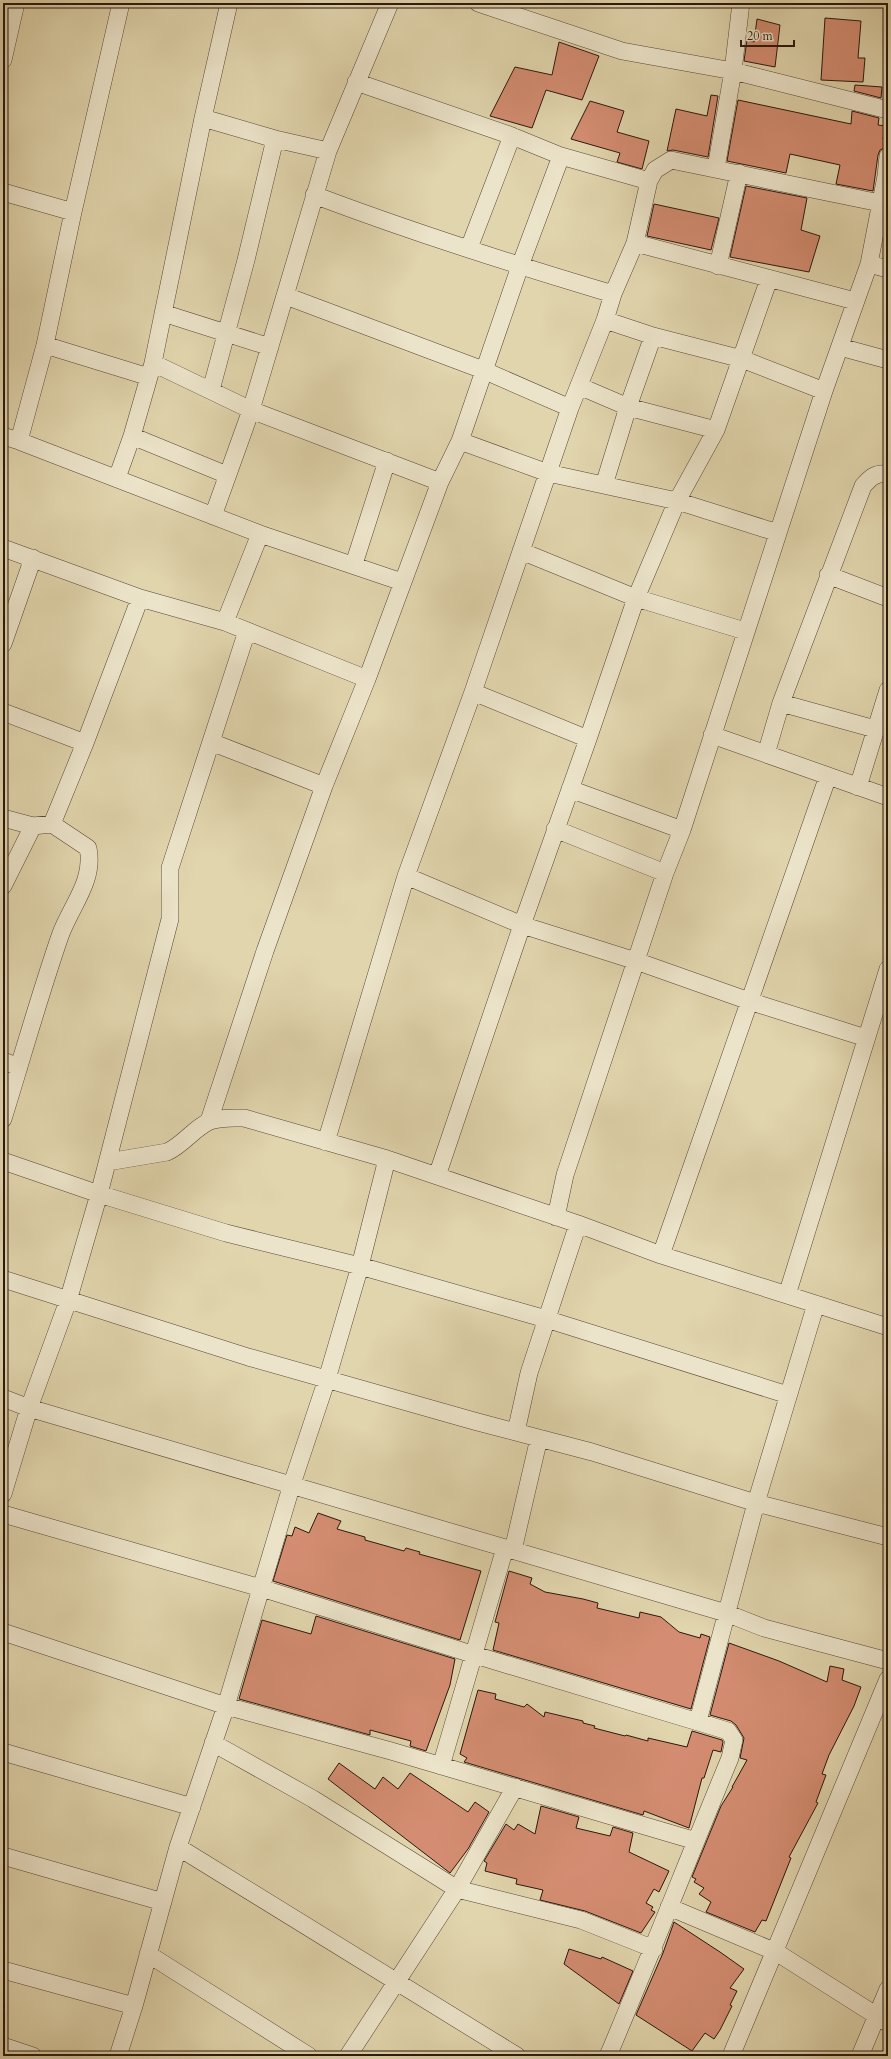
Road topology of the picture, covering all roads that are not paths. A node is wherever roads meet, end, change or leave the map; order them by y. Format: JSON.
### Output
{"nodes":[{"id":1,"x":16,"y":3,"type":"edge"},
{"id":2,"x":121,"y":3,"type":"edge"},
{"id":3,"x":228,"y":3,"type":"edge"},
{"id":4,"x":390,"y":3,"type":"edge"},
{"id":5,"x":478,"y":3,"type":"edge"},
{"id":6,"x":741,"y":3,"type":"edge"},
{"id":7,"x":3,"y":60,"type":"edge"},
{"id":8,"x":733,"y":70,"type":"junction"},
{"id":9,"x":356,"y":82,"type":"junction"},
{"id":10,"x":888,"y":110,"type":"edge"},
{"id":11,"x":203,"y":118,"type":"junction"},
{"id":12,"x":512,"y":136,"type":"junction"},
{"id":13,"x":275,"y":139,"type":"junction"},
{"id":14,"x":328,"y":151,"type":"junction"},
{"id":15,"x":561,"y":156,"type":"junction"},
{"id":16,"x":888,"y":156,"type":"edge"},
{"id":17,"x":716,"y":168,"type":"junction"},
{"id":18,"x":739,"y":173,"type":"junction"},
{"id":19,"x":887,"y":176,"type":"edge"},
{"id":20,"x":649,"y":181,"type":"junction"},
{"id":21,"x":3,"y":192,"type":"edge"},
{"id":22,"x":314,"y":195,"type":"junction"},
{"id":23,"x":880,"y":202,"type":"junction"},
{"id":24,"x":73,"y":212,"type":"junction"},
{"id":25,"x":635,"y":243,"type":"junction"},
{"id":26,"x":469,"y":248,"type":"junction"},
{"id":27,"x":869,"y":264,"type":"junction"},
{"id":28,"x":520,"y":266,"type":"junction"},
{"id":29,"x":718,"y":266,"type":"junction"},
{"id":30,"x":888,"y":269,"type":"edge"},
{"id":31,"x":769,"y":279,"type":"junction"},
{"id":32,"x":613,"y":294,"type":"junction"},
{"id":33,"x":286,"y":296,"type":"junction"},
{"id":34,"x":855,"y":301,"type":"junction"},
{"id":35,"x":162,"y":313,"type":"junction"},
{"id":36,"x":604,"y":320,"type":"junction"},
{"id":37,"x":227,"y":333,"type":"junction"},
{"id":38,"x":654,"y":336,"type":"junction"},
{"id":39,"x":45,"y":345,"type":"junction"},
{"id":40,"x":270,"y":347,"type":"junction"},
{"id":41,"x":840,"y":347,"type":"junction"},
{"id":42,"x":742,"y":359,"type":"junction"},
{"id":43,"x":888,"y":360,"type":"edge"},
{"id":44,"x":151,"y":370,"type":"junction"},
{"id":45,"x":483,"y":370,"type":"junction"},
{"id":46,"x":579,"y":386,"type":"junction"},
{"id":47,"x":211,"y":390,"type":"junction"},
{"id":48,"x":824,"y":391,"type":"junction"},
{"id":49,"x":628,"y":407,"type":"junction"},
{"id":50,"x":570,"y":408,"type":"junction"},
{"id":51,"x":251,"y":410,"type":"junction"},
{"id":52,"x":716,"y":430,"type":"junction"},
{"id":53,"x":132,"y":436,"type":"junction"},
{"id":54,"x":11,"y":438,"type":"edge"},
{"id":55,"x":460,"y":441,"type":"junction"},
{"id":56,"x":387,"y":461,"type":"junction"},
{"id":57,"x":548,"y":473,"type":"junction"},
{"id":58,"x":888,"y":474,"type":"edge"},
{"id":59,"x":227,"y":475,"type":"junction"},
{"id":60,"x":117,"y":478,"type":"junction"},
{"id":61,"x":440,"y":482,"type":"junction"},
{"id":62,"x":604,"y":485,"type":"junction"},
{"id":63,"x":677,"y":501,"type":"junction"},
{"id":64,"x":213,"y":516,"type":"junction"},
{"id":65,"x":778,"y":532,"type":"junction"},
{"id":66,"x":260,"y":534,"type":"junction"},
{"id":67,"x":3,"y":548,"type":"edge"},
{"id":68,"x":521,"y":552,"type":"junction"},
{"id":69,"x":33,"y":558,"type":"junction"},
{"id":70,"x":354,"y":564,"type":"junction"},
{"id":71,"x":828,"y":576,"type":"junction"},
{"id":72,"x":402,"y":582,"type":"junction"},
{"id":73,"x":140,"y":598,"type":"junction"},
{"id":74,"x":636,"y":598,"type":"junction"},
{"id":75,"x":888,"y":598,"type":"edge"},
{"id":76,"x":225,"y":622,"type":"junction"},
{"id":77,"x":247,"y":631,"type":"junction"},
{"id":78,"x":746,"y":631,"type":"junction"},
{"id":79,"x":3,"y":644,"type":"edge"},
{"id":80,"x":367,"y":679,"type":"junction"},
{"id":81,"x":888,"y":690,"type":"edge"},
{"id":82,"x":473,"y":692,"type":"junction"},
{"id":83,"x":781,"y":703,"type":"junction"},
{"id":84,"x":3,"y":712,"type":"edge"},
{"id":85,"x":875,"y":730,"type":"junction"},
{"id":86,"x":712,"y":735,"type":"junction"},
{"id":87,"x":588,"y":739,"type":"junction"},
{"id":88,"x":211,"y":742,"type":"junction"},
{"id":89,"x":85,"y":743,"type":"junction"},
{"id":90,"x":766,"y":754,"type":"junction"},
{"id":91,"x":828,"y":776,"type":"junction"},
{"id":92,"x":324,"y":786,"type":"junction"},
{"id":93,"x":858,"y":787,"type":"junction"},
{"id":94,"x":570,"y":789,"type":"junction"},
{"id":95,"x":888,"y":797,"type":"edge"},
{"id":96,"x":3,"y":818,"type":"edge"},
{"id":97,"x":52,"y":824,"type":"junction"},
{"id":98,"x":34,"y":826,"type":"junction"},
{"id":99,"x":555,"y":829,"type":"junction"},
{"id":100,"x":682,"y":830,"type":"junction"},
{"id":101,"x":665,"y":873,"type":"junction"},
{"id":102,"x":406,"y":876,"type":"junction"},
{"id":103,"x":3,"y":886,"type":"edge"},
{"id":104,"x":522,"y":925,"type":"junction"},
{"id":105,"x":636,"y":961,"type":"junction"},
{"id":106,"x":888,"y":969,"type":"edge"},
{"id":107,"x":749,"y":1001,"type":"junction"},
{"id":108,"x":866,"y":1038,"type":"junction"},
{"id":109,"x":3,"y":1061,"type":"edge"},
{"id":110,"x":20,"y":1067,"type":"junction"},
{"id":111,"x":3,"y":1120,"type":"edge"},
{"id":112,"x":209,"y":1122,"type":"junction"},
{"id":113,"x":326,"y":1142,"type":"junction"},
{"id":114,"x":387,"y":1159,"type":"junction"},
{"id":115,"x":3,"y":1161,"type":"edge"},
{"id":116,"x":108,"y":1162,"type":"junction"},
{"id":117,"x":437,"y":1176,"type":"junction"},
{"id":118,"x":99,"y":1194,"type":"junction"},
{"id":119,"x":556,"y":1217,"type":"junction"},
{"id":120,"x":578,"y":1224,"type":"junction"},
{"id":121,"x":661,"y":1255,"type":"junction"},
{"id":122,"x":360,"y":1266,"type":"junction"},
{"id":123,"x":3,"y":1279,"type":"edge"},
{"id":124,"x":787,"y":1295,"type":"junction"},
{"id":125,"x":68,"y":1301,"type":"junction"},
{"id":126,"x":816,"y":1304,"type":"junction"},
{"id":127,"x":546,"y":1319,"type":"junction"},
{"id":128,"x":887,"y":1324,"type":"edge"},
{"id":129,"x":327,"y":1379,"type":"junction"},
{"id":130,"x":788,"y":1395,"type":"junction"},
{"id":131,"x":3,"y":1398,"type":"edge"},
{"id":132,"x":29,"y":1408,"type":"junction"},
{"id":133,"x":516,"y":1432,"type":"junction"},
{"id":134,"x":539,"y":1438,"type":"junction"},
{"id":135,"x":292,"y":1484,"type":"junction"},
{"id":136,"x":3,"y":1494,"type":"edge"},
{"id":137,"x":756,"y":1503,"type":"junction"},
{"id":138,"x":3,"y":1514,"type":"edge"},
{"id":139,"x":888,"y":1537,"type":"edge"},
{"id":140,"x":509,"y":1549,"type":"junction"},
{"id":141,"x":261,"y":1588,"type":"junction"},
{"id":142,"x":726,"y":1613,"type":"junction"},
{"id":143,"x":3,"y":1632,"type":"edge"},
{"id":144,"x":475,"y":1655,"type":"junction"},
{"id":145,"x":888,"y":1660,"type":"edge"},
{"id":146,"x":888,"y":1679,"type":"edge"},
{"id":147,"x":226,"y":1706,"type":"junction"},
{"id":148,"x":698,"y":1721,"type":"junction"},
{"id":149,"x":213,"y":1743,"type":"junction"},
{"id":150,"x":3,"y":1752,"type":"edge"},
{"id":151,"x":441,"y":1766,"type":"junction"},
{"id":152,"x":515,"y":1787,"type":"junction"},
{"id":153,"x":192,"y":1807,"type":"junction"},
{"id":154,"x":696,"y":1841,"type":"junction"},
{"id":155,"x":178,"y":1847,"type":"junction"},
{"id":156,"x":3,"y":1856,"type":"edge"},
{"id":157,"x":457,"y":1889,"type":"junction"},
{"id":158,"x":163,"y":1902,"type":"junction"},
{"id":159,"x":669,"y":1907,"type":"junction"},
{"id":160,"x":654,"y":1949,"type":"junction"},
{"id":161,"x":776,"y":1952,"type":"junction"},
{"id":162,"x":148,"y":1954,"type":"junction"},
{"id":163,"x":3,"y":1970,"type":"edge"},
{"id":164,"x":396,"y":1982,"type":"junction"},
{"id":165,"x":888,"y":1989,"type":"edge"},
{"id":166,"x":134,"y":2006,"type":"junction"},
{"id":167,"x":882,"y":2020,"type":"edge"},
{"id":168,"x":3,"y":2046,"type":"edge"},
{"id":169,"x":33,"y":2056,"type":"edge"},
{"id":170,"x":118,"y":2056,"type":"edge"},
{"id":171,"x":309,"y":2056,"type":"edge"},
{"id":172,"x":348,"y":2056,"type":"edge"},
{"id":173,"x":517,"y":2056,"type":"edge"},
{"id":174,"x":608,"y":2056,"type":"edge"},
{"id":175,"x":731,"y":2056,"type":"edge"},
{"id":176,"x":860,"y":2056,"type":"edge"}],
"edges":[{"from":1,"to":7,"type":"street"},
{"from":2,"to":24,"type":"street"},
{"from":3,"to":11,"type":"street"},
{"from":4,"to":9,"type":"street"},
{"from":5,"to":8,"type":"street"},
{"from":6,"to":8,"type":"street"},
{"from":8,"to":10,"type":"street"},
{"from":8,"to":17,"type":"street"},
{"from":9,"to":12,"type":"street"},
{"from":9,"to":14,"type":"street"},
{"from":11,"to":13,"type":"street"},
{"from":11,"to":35,"type":"street"},
{"from":12,"to":15,"type":"street"},
{"from":12,"to":26,"type":"street"},
{"from":13,"to":14,"type":"street"},
{"from":13,"to":37,"type":"street"},
{"from":14,"to":22,"type":"street"},
{"from":15,"to":20,"type":"street"},
{"from":15,"to":28,"type":"street"},
{"from":16,"to":19,"type":"street"},
{"from":17,"to":18,"type":"street"},
{"from":17,"to":20,"type":"street"},
{"from":18,"to":23,"type":"street"},
{"from":18,"to":29,"type":"street"},
{"from":19,"to":23,"type":"street"},
{"from":20,"to":25,"type":"street"},
{"from":21,"to":24,"type":"street"},
{"from":22,"to":26,"type":"street"},
{"from":22,"to":33,"type":"street"},
{"from":23,"to":27,"type":"street"},
{"from":24,"to":39,"type":"street"},
{"from":25,"to":29,"type":"street"},
{"from":25,"to":32,"type":"street"},
{"from":26,"to":28,"type":"street"},
{"from":27,"to":30,"type":"street"},
{"from":27,"to":34,"type":"street"},
{"from":28,"to":32,"type":"street"},
{"from":28,"to":45,"type":"street"},
{"from":29,"to":31,"type":"street"},
{"from":31,"to":34,"type":"street"},
{"from":31,"to":42,"type":"street"},
{"from":32,"to":36,"type":"street"},
{"from":33,"to":40,"type":"street"},
{"from":33,"to":45,"type":"street"},
{"from":34,"to":41,"type":"street"},
{"from":35,"to":37,"type":"street"},
{"from":35,"to":44,"type":"street"},
{"from":36,"to":38,"type":"street"},
{"from":36,"to":46,"type":"street"},
{"from":37,"to":40,"type":"street"},
{"from":37,"to":47,"type":"street"},
{"from":38,"to":42,"type":"street"},
{"from":38,"to":49,"type":"street"},
{"from":39,"to":44,"type":"street"},
{"from":39,"to":54,"type":"street"},
{"from":40,"to":51,"type":"street"},
{"from":41,"to":43,"type":"street"},
{"from":41,"to":48,"type":"street"},
{"from":42,"to":48,"type":"street"},
{"from":42,"to":52,"type":"street"},
{"from":44,"to":47,"type":"street"},
{"from":44,"to":53,"type":"street"},
{"from":45,"to":50,"type":"street"},
{"from":45,"to":55,"type":"street"},
{"from":46,"to":49,"type":"street"},
{"from":46,"to":50,"type":"street"},
{"from":47,"to":51,"type":"street"},
{"from":48,"to":65,"type":"street"},
{"from":49,"to":52,"type":"street"},
{"from":49,"to":62,"type":"street"},
{"from":50,"to":57,"type":"street"},
{"from":51,"to":56,"type":"street"},
{"from":51,"to":59,"type":"street"},
{"from":52,"to":63,"type":"street"},
{"from":53,"to":59,"type":"street"},
{"from":53,"to":60,"type":"street"},
{"from":54,"to":60,"type":"street"},
{"from":55,"to":57,"type":"street"},
{"from":55,"to":61,"type":"street"},
{"from":56,"to":61,"type":"street"},
{"from":56,"to":70,"type":"street"},
{"from":57,"to":62,"type":"street"},
{"from":57,"to":68,"type":"street"},
{"from":58,"to":71,"type":"street"},
{"from":59,"to":64,"type":"street"},
{"from":60,"to":64,"type":"street"},
{"from":61,"to":72,"type":"street"},
{"from":62,"to":63,"type":"street"},
{"from":63,"to":65,"type":"street"},
{"from":63,"to":74,"type":"street"},
{"from":64,"to":66,"type":"street"},
{"from":65,"to":78,"type":"street"},
{"from":66,"to":70,"type":"street"},
{"from":66,"to":76,"type":"street"},
{"from":67,"to":69,"type":"street"},
{"from":68,"to":74,"type":"street"},
{"from":68,"to":82,"type":"street"},
{"from":69,"to":73,"type":"street"},
{"from":69,"to":79,"type":"street"},
{"from":70,"to":72,"type":"street"},
{"from":71,"to":75,"type":"street"},
{"from":71,"to":83,"type":"street"},
{"from":72,"to":80,"type":"street"},
{"from":73,"to":76,"type":"street"},
{"from":73,"to":89,"type":"street"},
{"from":74,"to":78,"type":"street"},
{"from":74,"to":87,"type":"street"},
{"from":76,"to":77,"type":"street"},
{"from":77,"to":80,"type":"street"},
{"from":77,"to":88,"type":"street"},
{"from":78,"to":86,"type":"street"},
{"from":80,"to":92,"type":"street"},
{"from":81,"to":85,"type":"street"},
{"from":82,"to":87,"type":"street"},
{"from":82,"to":102,"type":"street"},
{"from":83,"to":85,"type":"street"},
{"from":83,"to":90,"type":"street"},
{"from":84,"to":89,"type":"street"},
{"from":85,"to":93,"type":"street"},
{"from":86,"to":90,"type":"street"},
{"from":86,"to":100,"type":"street"},
{"from":87,"to":94,"type":"street"},
{"from":88,"to":92,"type":"street"},
{"from":88,"to":116,"type":"street"},
{"from":89,"to":97,"type":"street"},
{"from":90,"to":91,"type":"street"},
{"from":91,"to":93,"type":"street"},
{"from":91,"to":107,"type":"street"},
{"from":92,"to":112,"type":"street"},
{"from":93,"to":95,"type":"street"},
{"from":94,"to":99,"type":"street"},
{"from":94,"to":100,"type":"street"},
{"from":96,"to":98,"type":"street"},
{"from":97,"to":98,"type":"street"},
{"from":97,"to":110,"type":"street"},
{"from":98,"to":103,"type":"street"},
{"from":99,"to":101,"type":"street"},
{"from":99,"to":104,"type":"street"},
{"from":100,"to":101,"type":"street"},
{"from":101,"to":105,"type":"street"},
{"from":102,"to":104,"type":"street"},
{"from":102,"to":113,"type":"street"},
{"from":104,"to":105,"type":"street"},
{"from":104,"to":117,"type":"street"},
{"from":105,"to":107,"type":"street"},
{"from":105,"to":119,"type":"street"},
{"from":106,"to":108,"type":"street"},
{"from":107,"to":108,"type":"street"},
{"from":107,"to":121,"type":"street"},
{"from":108,"to":124,"type":"street"},
{"from":109,"to":110,"type":"street"},
{"from":110,"to":111,"type":"street"},
{"from":112,"to":113,"type":"street"},
{"from":112,"to":116,"type":"street"},
{"from":113,"to":114,"type":"street"},
{"from":114,"to":117,"type":"street"},
{"from":114,"to":122,"type":"street"},
{"from":115,"to":118,"type":"street"},
{"from":116,"to":118,"type":"street"},
{"from":117,"to":119,"type":"street"},
{"from":118,"to":122,"type":"street"},
{"from":118,"to":125,"type":"street"},
{"from":119,"to":120,"type":"street"},
{"from":120,"to":121,"type":"street"},
{"from":120,"to":127,"type":"street"},
{"from":121,"to":124,"type":"street"},
{"from":122,"to":127,"type":"street"},
{"from":122,"to":129,"type":"street"},
{"from":123,"to":125,"type":"street"},
{"from":124,"to":126,"type":"street"},
{"from":125,"to":129,"type":"street"},
{"from":125,"to":132,"type":"street"},
{"from":126,"to":128,"type":"street"},
{"from":126,"to":130,"type":"street"},
{"from":127,"to":130,"type":"street"},
{"from":127,"to":133,"type":"street"},
{"from":129,"to":133,"type":"street"},
{"from":129,"to":135,"type":"street"},
{"from":130,"to":137,"type":"street"},
{"from":131,"to":132,"type":"street"},
{"from":132,"to":135,"type":"street"},
{"from":132,"to":136,"type":"street"},
{"from":133,"to":134,"type":"street"},
{"from":134,"to":137,"type":"street"},
{"from":134,"to":140,"type":"street"},
{"from":135,"to":140,"type":"street"},
{"from":135,"to":141,"type":"street"},
{"from":137,"to":139,"type":"street"},
{"from":137,"to":142,"type":"street"},
{"from":138,"to":141,"type":"street"},
{"from":140,"to":142,"type":"street"},
{"from":140,"to":144,"type":"street"},
{"from":141,"to":144,"type":"street"},
{"from":141,"to":147,"type":"street"},
{"from":142,"to":145,"type":"street"},
{"from":142,"to":148,"type":"street"},
{"from":143,"to":147,"type":"street"},
{"from":144,"to":148,"type":"street"},
{"from":144,"to":151,"type":"street"},
{"from":146,"to":161,"type":"street"},
{"from":147,"to":149,"type":"street"},
{"from":147,"to":151,"type":"street"},
{"from":148,"to":154,"type":"street"},
{"from":149,"to":153,"type":"street"},
{"from":149,"to":157,"type":"street"},
{"from":150,"to":153,"type":"street"},
{"from":151,"to":152,"type":"street"},
{"from":152,"to":154,"type":"street"},
{"from":152,"to":157,"type":"street"},
{"from":153,"to":155,"type":"street"},
{"from":154,"to":159,"type":"street"},
{"from":155,"to":158,"type":"street"},
{"from":155,"to":164,"type":"street"},
{"from":156,"to":158,"type":"street"},
{"from":157,"to":160,"type":"street"},
{"from":157,"to":164,"type":"street"},
{"from":158,"to":162,"type":"street"},
{"from":159,"to":160,"type":"street"},
{"from":159,"to":161,"type":"street"},
{"from":160,"to":174,"type":"street"},
{"from":161,"to":167,"type":"street"},
{"from":161,"to":175,"type":"street"},
{"from":162,"to":166,"type":"street"},
{"from":162,"to":171,"type":"street"},
{"from":163,"to":166,"type":"street"},
{"from":164,"to":172,"type":"street"},
{"from":164,"to":173,"type":"street"},
{"from":165,"to":167,"type":"street"},
{"from":166,"to":170,"type":"street"},
{"from":167,"to":176,"type":"street"},
{"from":168,"to":169,"type":"street"}]}
